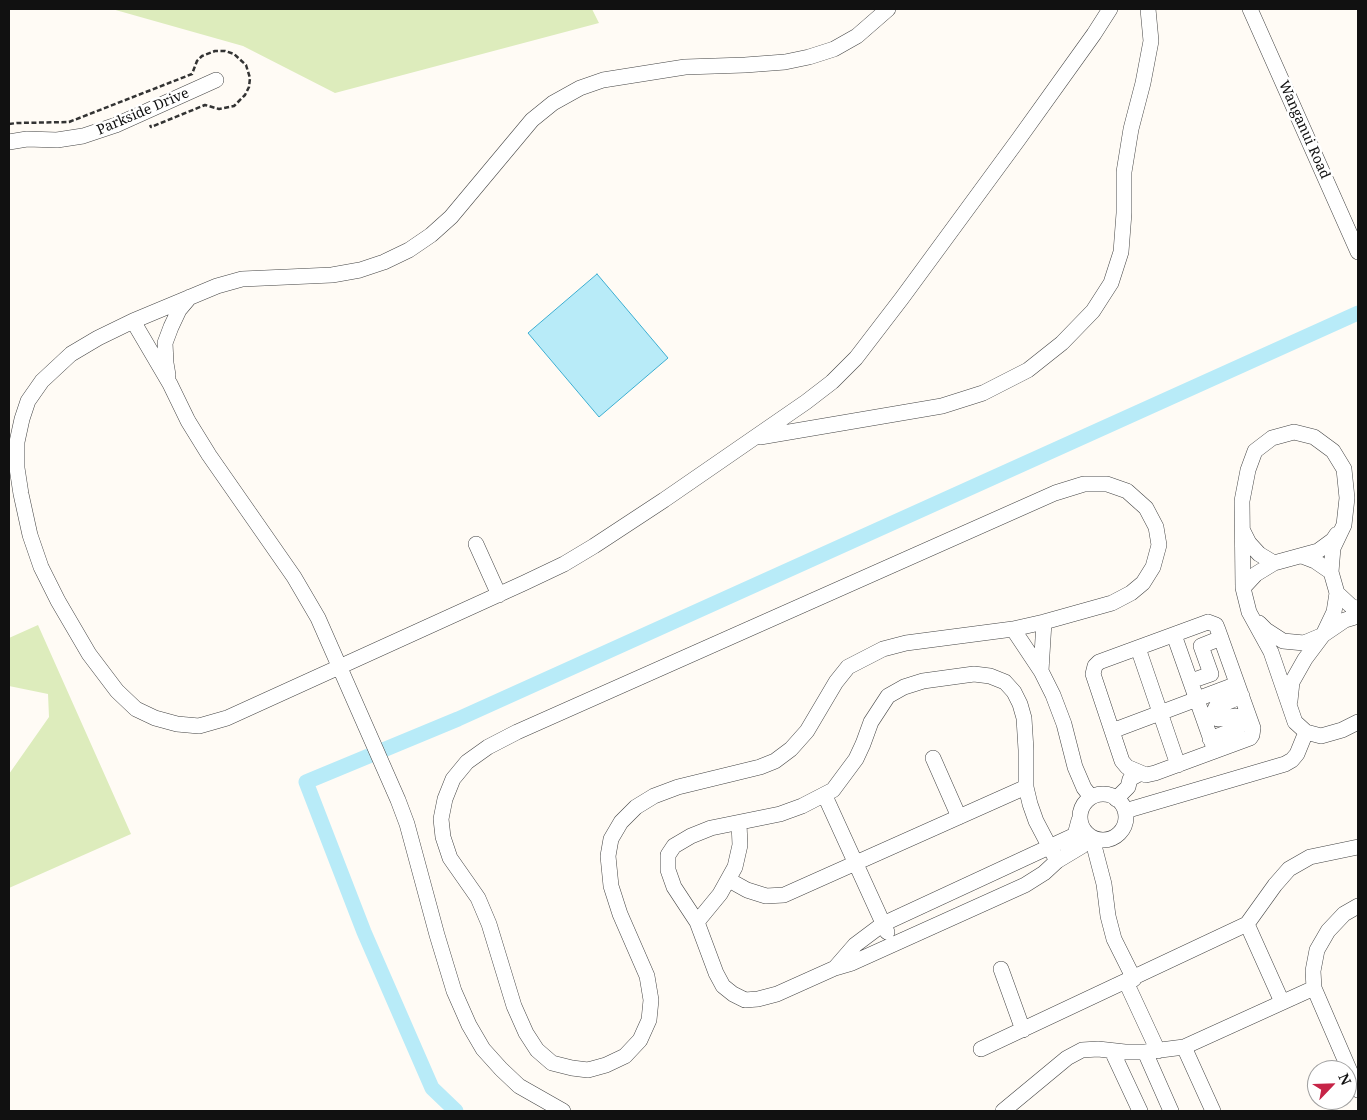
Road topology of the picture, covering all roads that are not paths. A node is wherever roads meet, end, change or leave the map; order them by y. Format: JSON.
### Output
{"nodes":[{"id":1,"x":888,"y":9,"type":"edge"},
{"id":2,"x":1110,"y":9,"type":"edge"},
{"id":3,"x":1148,"y":9,"type":"edge"},
{"id":4,"x":1250,"y":9,"type":"edge"},
{"id":5,"x":216,"y":80,"type":"dead end"},
{"id":6,"x":9,"y":142,"type":"edge"},
{"id":7,"x":1358,"y":252,"type":"edge"},
{"id":8,"x":191,"y":296,"type":"junction"},
{"id":9,"x":133,"y":321,"type":"junction"},
{"id":10,"x":170,"y":384,"type":"junction"},
{"id":11,"x":755,"y":438,"type":"junction"},
{"id":12,"x":1344,"y":525,"type":"junction"},
{"id":13,"x":1242,"y":529,"type":"junction"},
{"id":14,"x":476,"y":544,"type":"dead end"},
{"id":15,"x":1302,"y":556,"type":"junction"},
{"id":16,"x":1274,"y":563,"type":"junction"},
{"id":17,"x":1331,"y":572,"type":"junction"},
{"id":18,"x":1244,"y":588,"type":"junction"},
{"id":19,"x":1337,"y":593,"type":"junction"},
{"id":20,"x":499,"y":595,"type":"junction"},
{"id":21,"x":1358,"y":609,"type":"edge"},
{"id":22,"x":1250,"y":612,"type":"junction"},
{"id":23,"x":1358,"y":616,"type":"edge"},
{"id":24,"x":1044,"y":622,"type":"junction"},
{"id":25,"x":1013,"y":629,"type":"junction"},
{"id":26,"x":1174,"y":635,"type":"junction"},
{"id":27,"x":1323,"y":635,"type":"junction"},
{"id":28,"x":1221,"y":638,"type":"junction"},
{"id":29,"x":1138,"y":648,"type":"junction"},
{"id":30,"x":339,"y":668,"type":"junction"},
{"id":31,"x":1041,"y":671,"type":"junction"},
{"id":32,"x":1191,"y":681,"type":"junction"},
{"id":33,"x":1240,"y":690,"type":"junction"},
{"id":34,"x":1197,"y":699,"type":"junction"},
{"id":35,"x":1289,"y":705,"type":"junction"},
{"id":36,"x":1160,"y":713,"type":"junction"},
{"id":37,"x":1358,"y":722,"type":"edge"},
{"id":38,"x":1112,"y":731,"type":"junction"},
{"id":39,"x":1306,"y":732,"type":"junction"},
{"id":40,"x":1212,"y":745,"type":"junction"},
{"id":41,"x":932,"y":758,"type":"dead end"},
{"id":42,"x":1178,"y":765,"type":"junction"},
{"id":43,"x":1141,"y":773,"type":"junction"},
{"id":44,"x":1026,"y":787,"type":"junction"},
{"id":45,"x":825,"y":796,"type":"junction"},
{"id":46,"x":1091,"y":798,"type":"junction"},
{"id":47,"x":1121,"y":805,"type":"junction"},
{"id":48,"x":959,"y":818,"type":"junction"},
{"id":49,"x":1080,"y":820,"type":"junction"},
{"id":50,"x":739,"y":823,"type":"junction"},
{"id":51,"x":1096,"y":839,"type":"junction"},
{"id":52,"x":1358,"y":847,"type":"edge"},
{"id":53,"x":1053,"y":854,"type":"junction"},
{"id":54,"x":855,"y":864,"type":"junction"},
{"id":55,"x":729,"y":880,"type":"junction"},
{"id":56,"x":1358,"y":906,"type":"edge"},
{"id":57,"x":697,"y":922,"type":"junction"},
{"id":58,"x":883,"y":924,"type":"junction"},
{"id":59,"x":1247,"y":924,"type":"junction"},
{"id":60,"x":893,"y":945,"type":"junction"},
{"id":61,"x":835,"y":968,"type":"junction"},
{"id":62,"x":1001,"y":969,"type":"dead end"},
{"id":63,"x":1130,"y":980,"type":"junction"},
{"id":64,"x":1314,"y":988,"type":"junction"},
{"id":65,"x":1282,"y":1002,"type":"junction"},
{"id":66,"x":1023,"y":1030,"type":"junction"},
{"id":67,"x":1184,"y":1047,"type":"junction"},
{"id":68,"x":981,"y":1049,"type":"dead end"},
{"id":69,"x":1112,"y":1051,"type":"junction"},
{"id":70,"x":1151,"y":1052,"type":"junction"},
{"id":71,"x":1358,"y":1090,"type":"edge"},
{"id":72,"x":562,"y":1111,"type":"edge"},
{"id":73,"x":1003,"y":1111,"type":"edge"},
{"id":74,"x":1140,"y":1111,"type":"edge"},
{"id":75,"x":1171,"y":1111,"type":"edge"},
{"id":76,"x":1213,"y":1111,"type":"edge"}],
"edges":[{"from":1,"to":8,"type":"street"},
{"from":2,"to":11,"type":"street"},
{"from":3,"to":11,"type":"street"},
{"from":4,"to":7,"type":"street","name":"Wanganui Road"},
{"from":5,"to":6,"type":"street","name":"Parkside Drive"},
{"from":8,"to":9,"type":"street"},
{"from":8,"to":10,"type":"street"},
{"from":9,"to":10,"type":"street"},
{"from":9,"to":30,"type":"street"},
{"from":10,"to":30,"type":"street"},
{"from":11,"to":20,"type":"street"},
{"from":12,"to":13,"type":"street"},
{"from":12,"to":15,"type":"street"},
{"from":12,"to":17,"type":"street"},
{"from":13,"to":16,"type":"street"},
{"from":13,"to":18,"type":"street"},
{"from":14,"to":20,"type":"street"},
{"from":15,"to":16,"type":"street"},
{"from":15,"to":17,"type":"street"},
{"from":16,"to":18,"type":"street"},
{"from":17,"to":19,"type":"street"},
{"from":18,"to":22,"type":"street"},
{"from":19,"to":21,"type":"street"},
{"from":19,"to":27,"type":"street"},
{"from":20,"to":30,"type":"street"},
{"from":22,"to":27,"type":"street"},
{"from":22,"to":35,"type":"street"},
{"from":23,"to":27,"type":"street"},
{"from":24,"to":25,"type":"street"},
{"from":24,"to":25,"type":"street"},
{"from":24,"to":31,"type":"street"},
{"from":25,"to":31,"type":"street"},
{"from":26,"to":28,"type":"street"},
{"from":26,"to":29,"type":"street"},
{"from":26,"to":32,"type":"street"},
{"from":27,"to":35,"type":"street"},
{"from":28,"to":32,"type":"street"},
{"from":28,"to":33,"type":"street"},
{"from":29,"to":36,"type":"street"},
{"from":29,"to":38,"type":"street"},
{"from":30,"to":72,"type":"street"},
{"from":31,"to":46,"type":"street"},
{"from":32,"to":34,"type":"street"},
{"from":33,"to":34,"type":"street"},
{"from":33,"to":40,"type":"street"},
{"from":33,"to":40,"type":"street"},
{"from":34,"to":36,"type":"street"},
{"from":34,"to":40,"type":"street"},
{"from":35,"to":39,"type":"street"},
{"from":36,"to":38,"type":"street"},
{"from":36,"to":42,"type":"street"},
{"from":37,"to":39,"type":"street"},
{"from":38,"to":43,"type":"street"},
{"from":39,"to":47,"type":"street"},
{"from":40,"to":42,"type":"street"},
{"from":41,"to":48,"type":"street"},
{"from":42,"to":43,"type":"street"},
{"from":43,"to":47,"type":"street"},
{"from":44,"to":45,"type":"street"},
{"from":44,"to":48,"type":"street"},
{"from":44,"to":53,"type":"street"},
{"from":45,"to":50,"type":"street"},
{"from":45,"to":54,"type":"street"},
{"from":46,"to":47,"type":"street"},
{"from":46,"to":49,"type":"street"},
{"from":47,"to":51,"type":"street"},
{"from":48,"to":54,"type":"street"},
{"from":49,"to":51,"type":"street"},
{"from":49,"to":53,"type":"street"},
{"from":50,"to":55,"type":"street"},
{"from":50,"to":57,"type":"street"},
{"from":51,"to":53,"type":"street"},
{"from":51,"to":63,"type":"street"},
{"from":52,"to":59,"type":"street"},
{"from":53,"to":58,"type":"street"},
{"from":53,"to":60,"type":"street"},
{"from":54,"to":55,"type":"street"},
{"from":54,"to":58,"type":"street"},
{"from":55,"to":57,"type":"street"},
{"from":56,"to":64,"type":"street"},
{"from":57,"to":61,"type":"street"},
{"from":58,"to":60,"type":"street"},
{"from":58,"to":61,"type":"street"},
{"from":59,"to":63,"type":"street"},
{"from":59,"to":65,"type":"street"},
{"from":60,"to":61,"type":"street"},
{"from":62,"to":66,"type":"street"},
{"from":63,"to":66,"type":"street"},
{"from":63,"to":70,"type":"street"},
{"from":64,"to":65,"type":"street"},
{"from":64,"to":71,"type":"street"},
{"from":65,"to":67,"type":"street"},
{"from":66,"to":68,"type":"street"},
{"from":67,"to":70,"type":"street"},
{"from":67,"to":76,"type":"street"},
{"from":69,"to":70,"type":"street"},
{"from":69,"to":73,"type":"street"},
{"from":69,"to":74,"type":"street"},
{"from":70,"to":75,"type":"street"}]}
